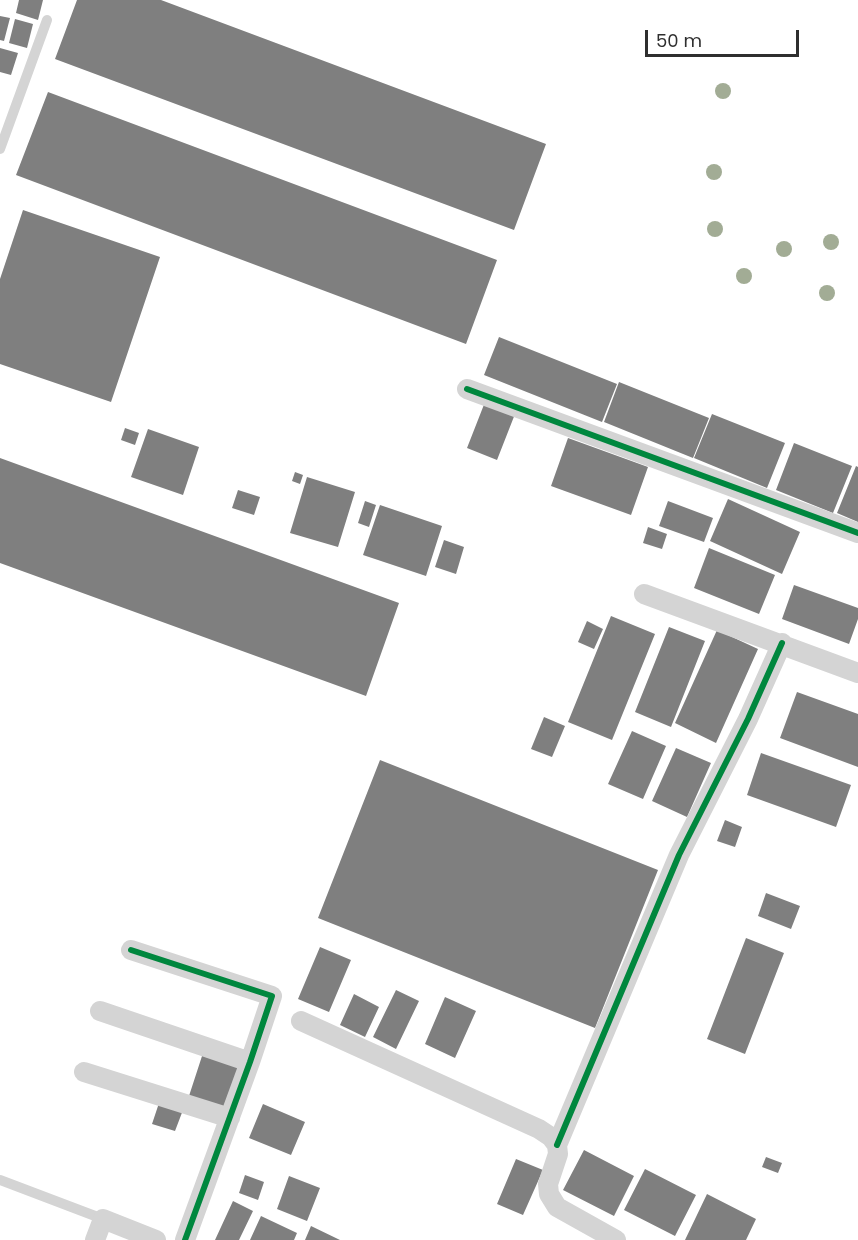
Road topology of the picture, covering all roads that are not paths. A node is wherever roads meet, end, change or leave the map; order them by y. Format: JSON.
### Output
{"nodes":[{"id":1,"x":47,"y":20,"type":"dead end"},
{"id":2,"x":0,"y":149,"type":"edge"},
{"id":3,"x":467,"y":388,"type":"dead end"},
{"id":4,"x":858,"y":533,"type":"edge"},
{"id":5,"x":644,"y":594,"type":"dead end"},
{"id":6,"x":782,"y":643,"type":"junction"},
{"id":7,"x":858,"y":672,"type":"edge"},
{"id":8,"x":131,"y":950,"type":"dead end"},
{"id":9,"x":100,"y":1011,"type":"dead end"},
{"id":10,"x":301,"y":1021,"type":"dead end"},
{"id":11,"x":250,"y":1062,"type":"junction"},
{"id":12,"x":84,"y":1072,"type":"dead end"},
{"id":13,"x":230,"y":1118,"type":"junction"},
{"id":14,"x":557,"y":1145,"type":"junction"},
{"id":15,"x":0,"y":1180,"type":"edge"},
{"id":16,"x":103,"y":1219,"type":"junction"},
{"id":17,"x":95,"y":1240,"type":"edge"},
{"id":18,"x":156,"y":1240,"type":"edge"},
{"id":19,"x":185,"y":1240,"type":"edge"},
{"id":20,"x":616,"y":1240,"type":"edge"}],
"edges":[{"from":1,"to":2,"type":"lane"},
{"from":3,"to":4,"type":"street"},
{"from":5,"to":6,"type":"street"},
{"from":6,"to":7,"type":"street"},
{"from":6,"to":14,"type":"street"},
{"from":8,"to":11,"type":"street"},
{"from":9,"to":11,"type":"street"},
{"from":10,"to":14,"type":"street"},
{"from":11,"to":13,"type":"street"},
{"from":12,"to":13,"type":"street"},
{"from":13,"to":19,"type":"street"},
{"from":14,"to":20,"type":"street"},
{"from":15,"to":16,"type":"lane"},
{"from":16,"to":17,"type":"street"},
{"from":16,"to":18,"type":"street"}]}
